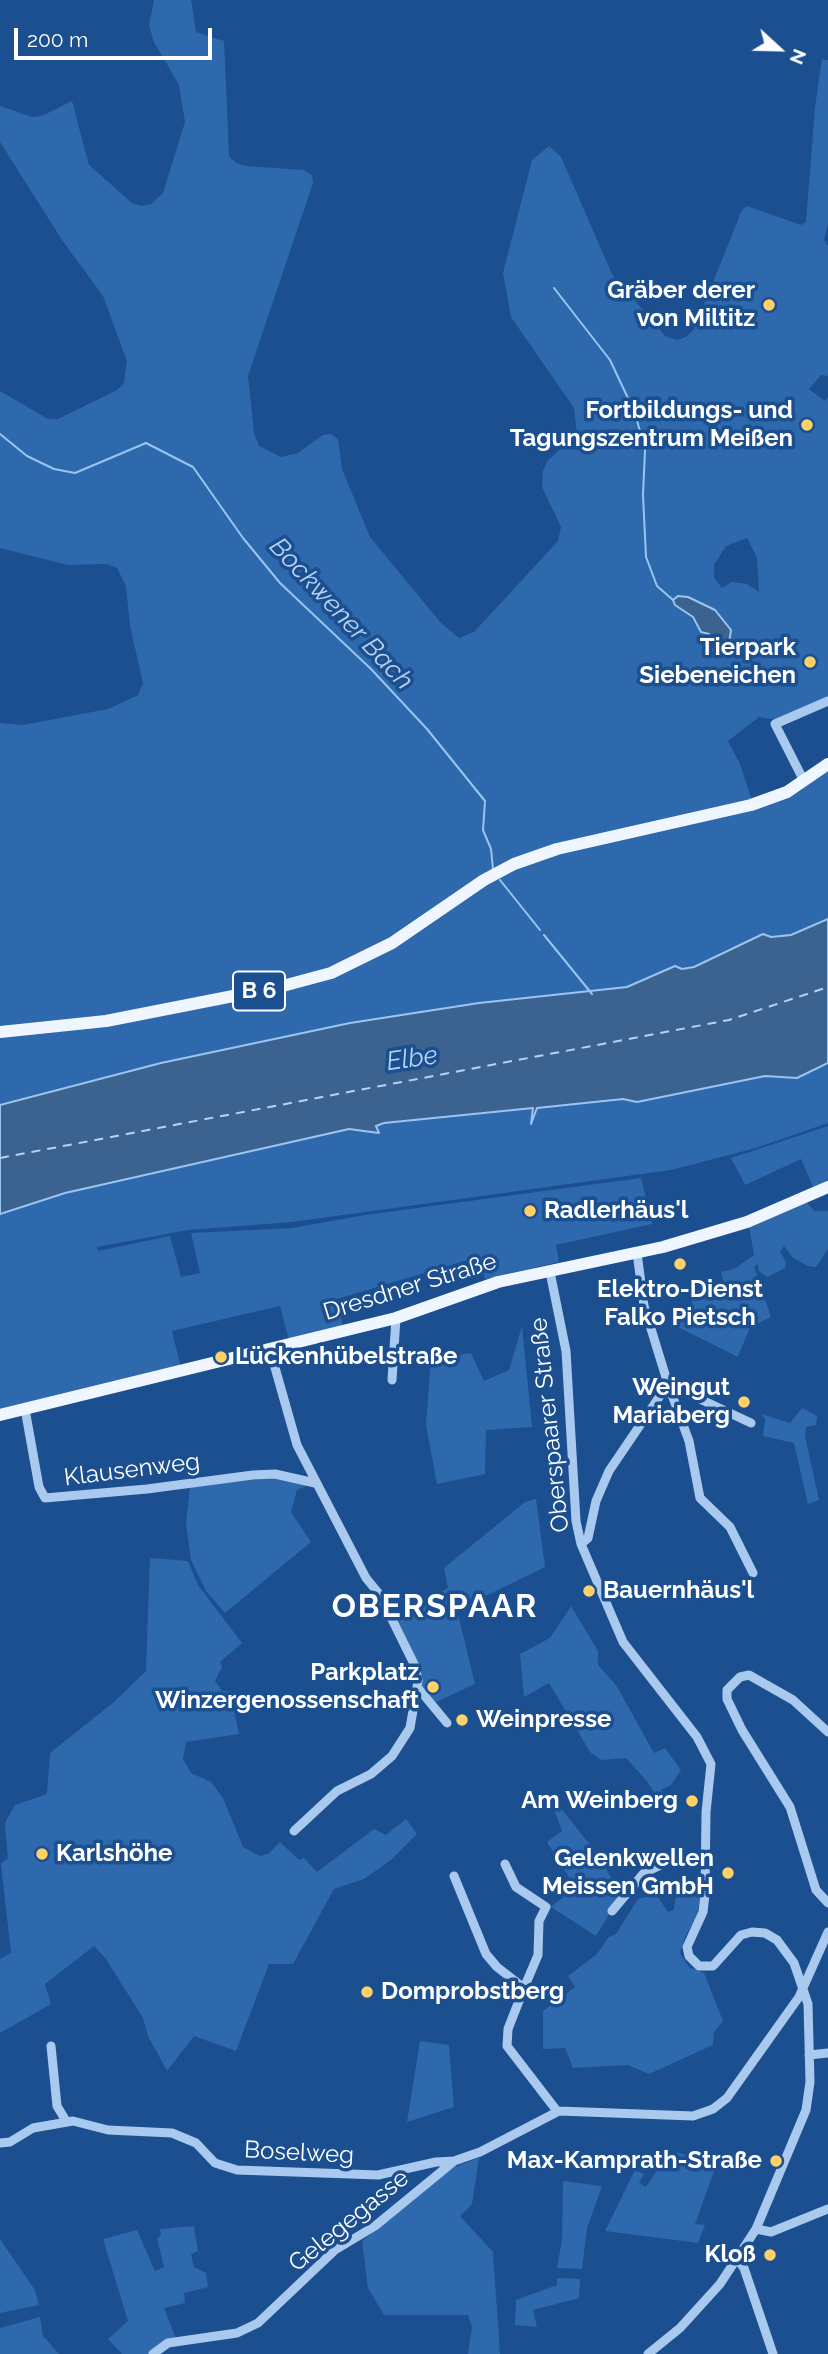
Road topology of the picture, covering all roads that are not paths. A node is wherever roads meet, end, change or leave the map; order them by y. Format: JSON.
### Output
{"nodes":[{"id":1,"x":828,"y":701,"type":"edge"},
{"id":2,"x":828,"y":764,"type":"edge"},
{"id":3,"x":804,"y":781,"type":"junction"},
{"id":4,"x":0,"y":1032,"type":"edge"},
{"id":5,"x":828,"y":1187,"type":"edge"},
{"id":6,"x":637,"y":1252,"type":"junction"},
{"id":7,"x":551,"y":1272,"type":"junction"},
{"id":8,"x":396,"y":1318,"type":"junction"},
{"id":9,"x":270,"y":1350,"type":"junction"},
{"id":10,"x":392,"y":1380,"type":"dead end"},
{"id":11,"x":668,"y":1384,"type":"junction"},
{"id":12,"x":25,"y":1409,"type":"junction"},
{"id":13,"x":0,"y":1415,"type":"edge"},
{"id":14,"x":751,"y":1423,"type":"dead end"},
{"id":15,"x":314,"y":1483,"type":"junction"},
{"id":16,"x":581,"y":1544,"type":"junction"},
{"id":17,"x":753,"y":1573,"type":"dead end"},
{"id":18,"x":418,"y":1688,"type":"junction"},
{"id":19,"x":447,"y":1723,"type":"dead end"},
{"id":20,"x":828,"y":1732,"type":"edge"},
{"id":21,"x":294,"y":1831,"type":"dead end"},
{"id":22,"x":706,"y":1856,"type":"junction"},
{"id":23,"x":505,"y":1864,"type":"dead end"},
{"id":24,"x":454,"y":1876,"type":"dead end"},
{"id":25,"x":828,"y":1903,"type":"edge"},
{"id":26,"x":612,"y":1911,"type":"dead end"},
{"id":27,"x":828,"y":1932,"type":"edge"},
{"id":28,"x":803,"y":1987,"type":"junction"},
{"id":29,"x":524,"y":1988,"type":"junction"},
{"id":30,"x":51,"y":2046,"type":"dead end"},
{"id":31,"x":828,"y":2053,"type":"edge"},
{"id":32,"x":809,"y":2055,"type":"junction"},
{"id":33,"x":557,"y":2111,"type":"junction"},
{"id":34,"x":66,"y":2121,"type":"junction"},
{"id":35,"x":0,"y":2143,"type":"edge"},
{"id":36,"x":454,"y":2161,"type":"junction"},
{"id":37,"x":828,"y":2209,"type":"edge"},
{"id":38,"x":756,"y":2229,"type":"junction"},
{"id":39,"x":738,"y":2260,"type":"junction"},
{"id":40,"x":153,"y":2354,"type":"edge"},
{"id":41,"x":648,"y":2354,"type":"edge"},
{"id":42,"x":773,"y":2354,"type":"edge"}],
"edges":[{"from":1,"to":3,"type":"street"},
{"from":2,"to":3,"type":"main road","number":"B 6"},
{"from":3,"to":4,"type":"main road","number":"B 6"},
{"from":5,"to":6,"type":"main road","name":"Dresdner Straße"},
{"from":6,"to":7,"type":"main road","name":"Dresdner Straße"},
{"from":6,"to":11,"type":"street"},
{"from":7,"to":8,"type":"main road","name":"Dresdner Straße"},
{"from":7,"to":16,"type":"street","name":"Oberspaarer Straße"},
{"from":8,"to":9,"type":"main road","name":"Dresdner Straße"},
{"from":8,"to":10,"type":"street"},
{"from":9,"to":12,"type":"main road","name":"Dresdner Straße"},
{"from":9,"to":15,"type":"street"},
{"from":11,"to":14,"type":"street"},
{"from":11,"to":16,"type":"street"},
{"from":11,"to":17,"type":"street"},
{"from":12,"to":13,"type":"main road","name":"Dresdner Straße"},
{"from":12,"to":15,"type":"street","name":"Klausenweg"},
{"from":15,"to":18,"type":"street"},
{"from":16,"to":22,"type":"street","name":"Oberspaarer Straße"},
{"from":18,"to":19,"type":"street"},
{"from":18,"to":21,"type":"street"},
{"from":20,"to":25,"type":"street"},
{"from":22,"to":26,"type":"street"},
{"from":22,"to":28,"type":"street","name":"Oberspaarer Straße"},
{"from":23,"to":29,"type":"street"},
{"from":24,"to":29,"type":"street"},
{"from":27,"to":28,"type":"street","name":"Boselweg"},
{"from":28,"to":32,"type":"street"},
{"from":28,"to":33,"type":"street","name":"Boselweg"},
{"from":29,"to":33,"type":"street"},
{"from":30,"to":34,"type":"street"},
{"from":31,"to":32,"type":"street"},
{"from":32,"to":38,"type":"street"},
{"from":33,"to":36,"type":"street","name":"Boselweg"},
{"from":34,"to":35,"type":"street","name":"Boselweg"},
{"from":34,"to":36,"type":"street","name":"Boselweg"},
{"from":36,"to":40,"type":"street","name":"Gelegegasse"},
{"from":37,"to":38,"type":"street"},
{"from":38,"to":39,"type":"street"},
{"from":39,"to":41,"type":"street"},
{"from":39,"to":42,"type":"street"}]}
